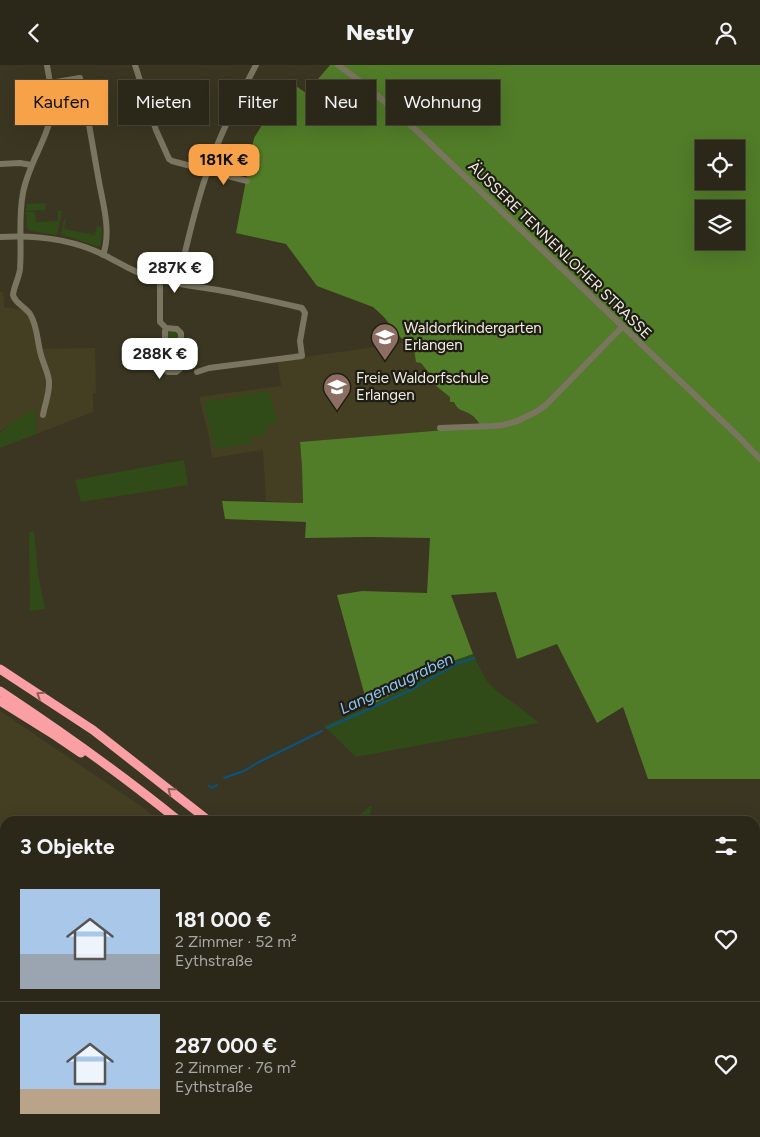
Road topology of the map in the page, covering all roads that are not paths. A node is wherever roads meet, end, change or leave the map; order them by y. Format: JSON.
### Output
{"nodes":[{"id":1,"x":47,"y":65,"type":"edge"},
{"id":2,"x":135,"y":65,"type":"edge"},
{"id":3,"x":256,"y":65,"type":"edge"},
{"id":4,"x":338,"y":65,"type":"edge"},
{"id":5,"x":50,"y":80,"type":"edge"},
{"id":6,"x":65,"y":80,"type":"edge"},
{"id":7,"x":81,"y":80,"type":"edge"},
{"id":8,"x":48,"y":125,"type":"edge"},
{"id":9,"x":89,"y":125,"type":"edge"},
{"id":10,"x":0,"y":163,"type":"edge"},
{"id":11,"x":31,"y":165,"type":"junction"},
{"id":12,"x":207,"y":171,"type":"junction"},
{"id":13,"x":247,"y":181,"type":"dead end"},
{"id":14,"x":0,"y":237,"type":"edge"},
{"id":15,"x":21,"y":237,"type":"junction"},
{"id":16,"x":103,"y":255,"type":"junction"},
{"id":17,"x":160,"y":279,"type":"junction"},
{"id":18,"x":177,"y":284,"type":"junction"},
{"id":19,"x":622,"y":327,"type":"junction"},
{"id":20,"x":166,"y":328,"type":"junction"},
{"id":21,"x":197,"y":372,"type":"dead end"},
{"id":22,"x":43,"y":415,"type":"dead end"},
{"id":23,"x":440,"y":428,"type":"dead end"},
{"id":24,"x":760,"y":459,"type":"edge"},
{"id":25,"x":0,"y":665,"type":"edge"},
{"id":26,"x":0,"y":669,"type":"edge"},
{"id":27,"x":10,"y":675,"type":"junction"},
{"id":28,"x":0,"y":691,"type":"edge"},
{"id":29,"x":0,"y":701,"type":"edge"},
{"id":30,"x":139,"y":788,"type":"junction"},
{"id":31,"x":173,"y":816,"type":"edge"},
{"id":32,"x":203,"y":816,"type":"edge"}],
"edges":[{"from":1,"to":5,"type":"street"},
{"from":2,"to":12,"type":"street"},
{"from":3,"to":12,"type":"street"},
{"from":4,"to":19,"type":"street","name":"ÄUSSERE TENNENLOHER STRASSE"},
{"from":6,"to":7,"type":"street"},
{"from":8,"to":11,"type":"street"},
{"from":9,"to":16,"type":"street"},
{"from":10,"to":11,"type":"street"},
{"from":11,"to":15,"type":"street"},
{"from":12,"to":13,"type":"street"},
{"from":12,"to":18,"type":"street"},
{"from":14,"to":15,"type":"street"},
{"from":15,"to":16,"type":"street"},
{"from":15,"to":22,"type":"street"},
{"from":16,"to":17,"type":"street"},
{"from":17,"to":18,"type":"street"},
{"from":17,"to":20,"type":"street"},
{"from":18,"to":21,"type":"street"},
{"from":19,"to":23,"type":"street"},
{"from":19,"to":24,"type":"street","name":"ÄUSSERE TENNENLOHER STRASSE"},
{"from":20,"to":20,"type":"street"},
{"from":25,"to":27,"type":"highway"},
{"from":26,"to":27,"type":"highway"},
{"from":32,"to":27,"type":"highway","one_way":true},
{"from":28,"to":30,"type":"highway"},
{"from":29,"to":30,"type":"highway"},
{"from":30,"to":31,"type":"highway"}]}
